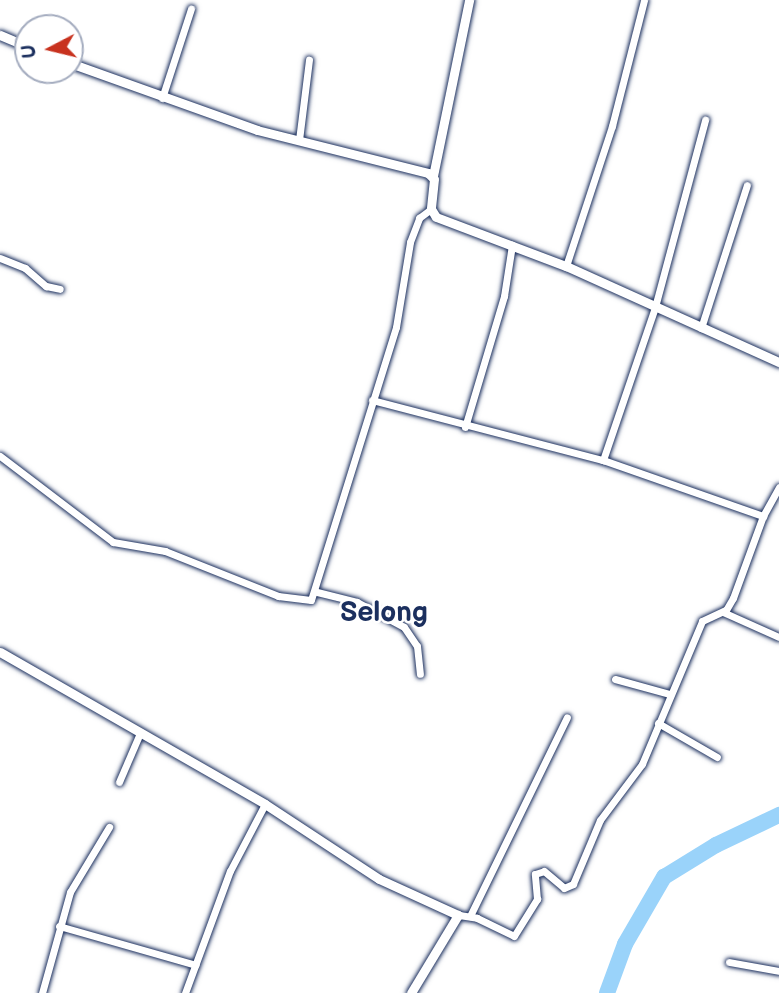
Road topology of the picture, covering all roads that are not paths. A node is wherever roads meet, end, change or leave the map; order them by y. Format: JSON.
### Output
{"nodes":[{"id":1,"x":469,"y":0,"type":"edge"},
{"id":2,"x":644,"y":0,"type":"edge"},
{"id":3,"x":191,"y":9,"type":"dead end"},
{"id":4,"x":309,"y":60,"type":"dead end"},
{"id":5,"x":84,"y":68,"type":"edge"},
{"id":6,"x":162,"y":98,"type":"junction"},
{"id":7,"x":705,"y":120,"type":"dead end"},
{"id":8,"x":299,"y":140,"type":"junction"},
{"id":9,"x":433,"y":176,"type":"junction"},
{"id":10,"x":747,"y":185,"type":"dead end"},
{"id":11,"x":431,"y":209,"type":"junction"},
{"id":12,"x":512,"y":245,"type":"junction"},
{"id":13,"x":0,"y":258,"type":"edge"},
{"id":14,"x":566,"y":266,"type":"junction"},
{"id":15,"x":60,"y":289,"type":"dead end"},
{"id":16,"x":655,"y":307,"type":"junction"},
{"id":17,"x":701,"y":328,"type":"junction"},
{"id":18,"x":779,"y":362,"type":"edge"},
{"id":19,"x":372,"y":400,"type":"junction"},
{"id":20,"x":465,"y":427,"type":"junction"},
{"id":21,"x":0,"y":456,"type":"edge"},
{"id":22,"x":603,"y":460,"type":"junction"},
{"id":23,"x":779,"y":487,"type":"edge"},
{"id":24,"x":763,"y":516,"type":"junction"},
{"id":25,"x":317,"y":592,"type":"junction"},
{"id":26,"x":723,"y":612,"type":"junction"},
{"id":27,"x":779,"y":637,"type":"edge"},
{"id":28,"x":0,"y":652,"type":"edge"},
{"id":29,"x":420,"y":674,"type":"dead end"},
{"id":30,"x":615,"y":678,"type":"dead end"},
{"id":31,"x":670,"y":694,"type":"junction"},
{"id":32,"x":567,"y":717,"type":"dead end"},
{"id":33,"x":658,"y":723,"type":"junction"},
{"id":34,"x":140,"y":733,"type":"junction"},
{"id":35,"x":717,"y":757,"type":"dead end"},
{"id":36,"x":119,"y":782,"type":"dead end"},
{"id":37,"x":265,"y":804,"type":"junction"},
{"id":38,"x":109,"y":827,"type":"dead end"},
{"id":39,"x":459,"y":915,"type":"junction"},
{"id":40,"x":470,"y":916,"type":"junction"},
{"id":41,"x":59,"y":926,"type":"junction"},
{"id":42,"x":729,"y":962,"type":"dead end"},
{"id":43,"x":196,"y":965,"type":"junction"},
{"id":44,"x":779,"y":971,"type":"edge"},
{"id":45,"x":42,"y":993,"type":"edge"},
{"id":46,"x":185,"y":993,"type":"edge"},
{"id":47,"x":411,"y":993,"type":"edge"}],
"edges":[{"from":1,"to":9,"type":"street"},
{"from":2,"to":14,"type":"street"},
{"from":3,"to":6,"type":"street"},
{"from":4,"to":8,"type":"street"},
{"from":5,"to":6,"type":"street"},
{"from":6,"to":8,"type":"street"},
{"from":7,"to":16,"type":"street"},
{"from":8,"to":9,"type":"street"},
{"from":9,"to":11,"type":"street"},
{"from":10,"to":17,"type":"street"},
{"from":11,"to":12,"type":"street"},
{"from":11,"to":19,"type":"street"},
{"from":12,"to":14,"type":"street"},
{"from":12,"to":20,"type":"street"},
{"from":13,"to":15,"type":"street"},
{"from":14,"to":16,"type":"street"},
{"from":16,"to":17,"type":"street"},
{"from":16,"to":22,"type":"street"},
{"from":17,"to":18,"type":"street"},
{"from":19,"to":20,"type":"street"},
{"from":19,"to":25,"type":"street"},
{"from":20,"to":22,"type":"street"},
{"from":21,"to":25,"type":"street"},
{"from":22,"to":24,"type":"street"},
{"from":23,"to":24,"type":"street"},
{"from":24,"to":26,"type":"street"},
{"from":25,"to":29,"type":"street"},
{"from":26,"to":27,"type":"street"},
{"from":26,"to":31,"type":"street"},
{"from":28,"to":34,"type":"street"},
{"from":30,"to":31,"type":"street"},
{"from":31,"to":33,"type":"street"},
{"from":32,"to":40,"type":"street"},
{"from":33,"to":35,"type":"street"},
{"from":33,"to":40,"type":"street"},
{"from":34,"to":36,"type":"street"},
{"from":34,"to":37,"type":"street"},
{"from":37,"to":39,"type":"street"},
{"from":37,"to":43,"type":"street"},
{"from":38,"to":41,"type":"street"},
{"from":39,"to":40,"type":"street"},
{"from":39,"to":47,"type":"street"},
{"from":41,"to":43,"type":"street"},
{"from":41,"to":45,"type":"street"},
{"from":42,"to":44,"type":"street"},
{"from":43,"to":46,"type":"street"}]}
